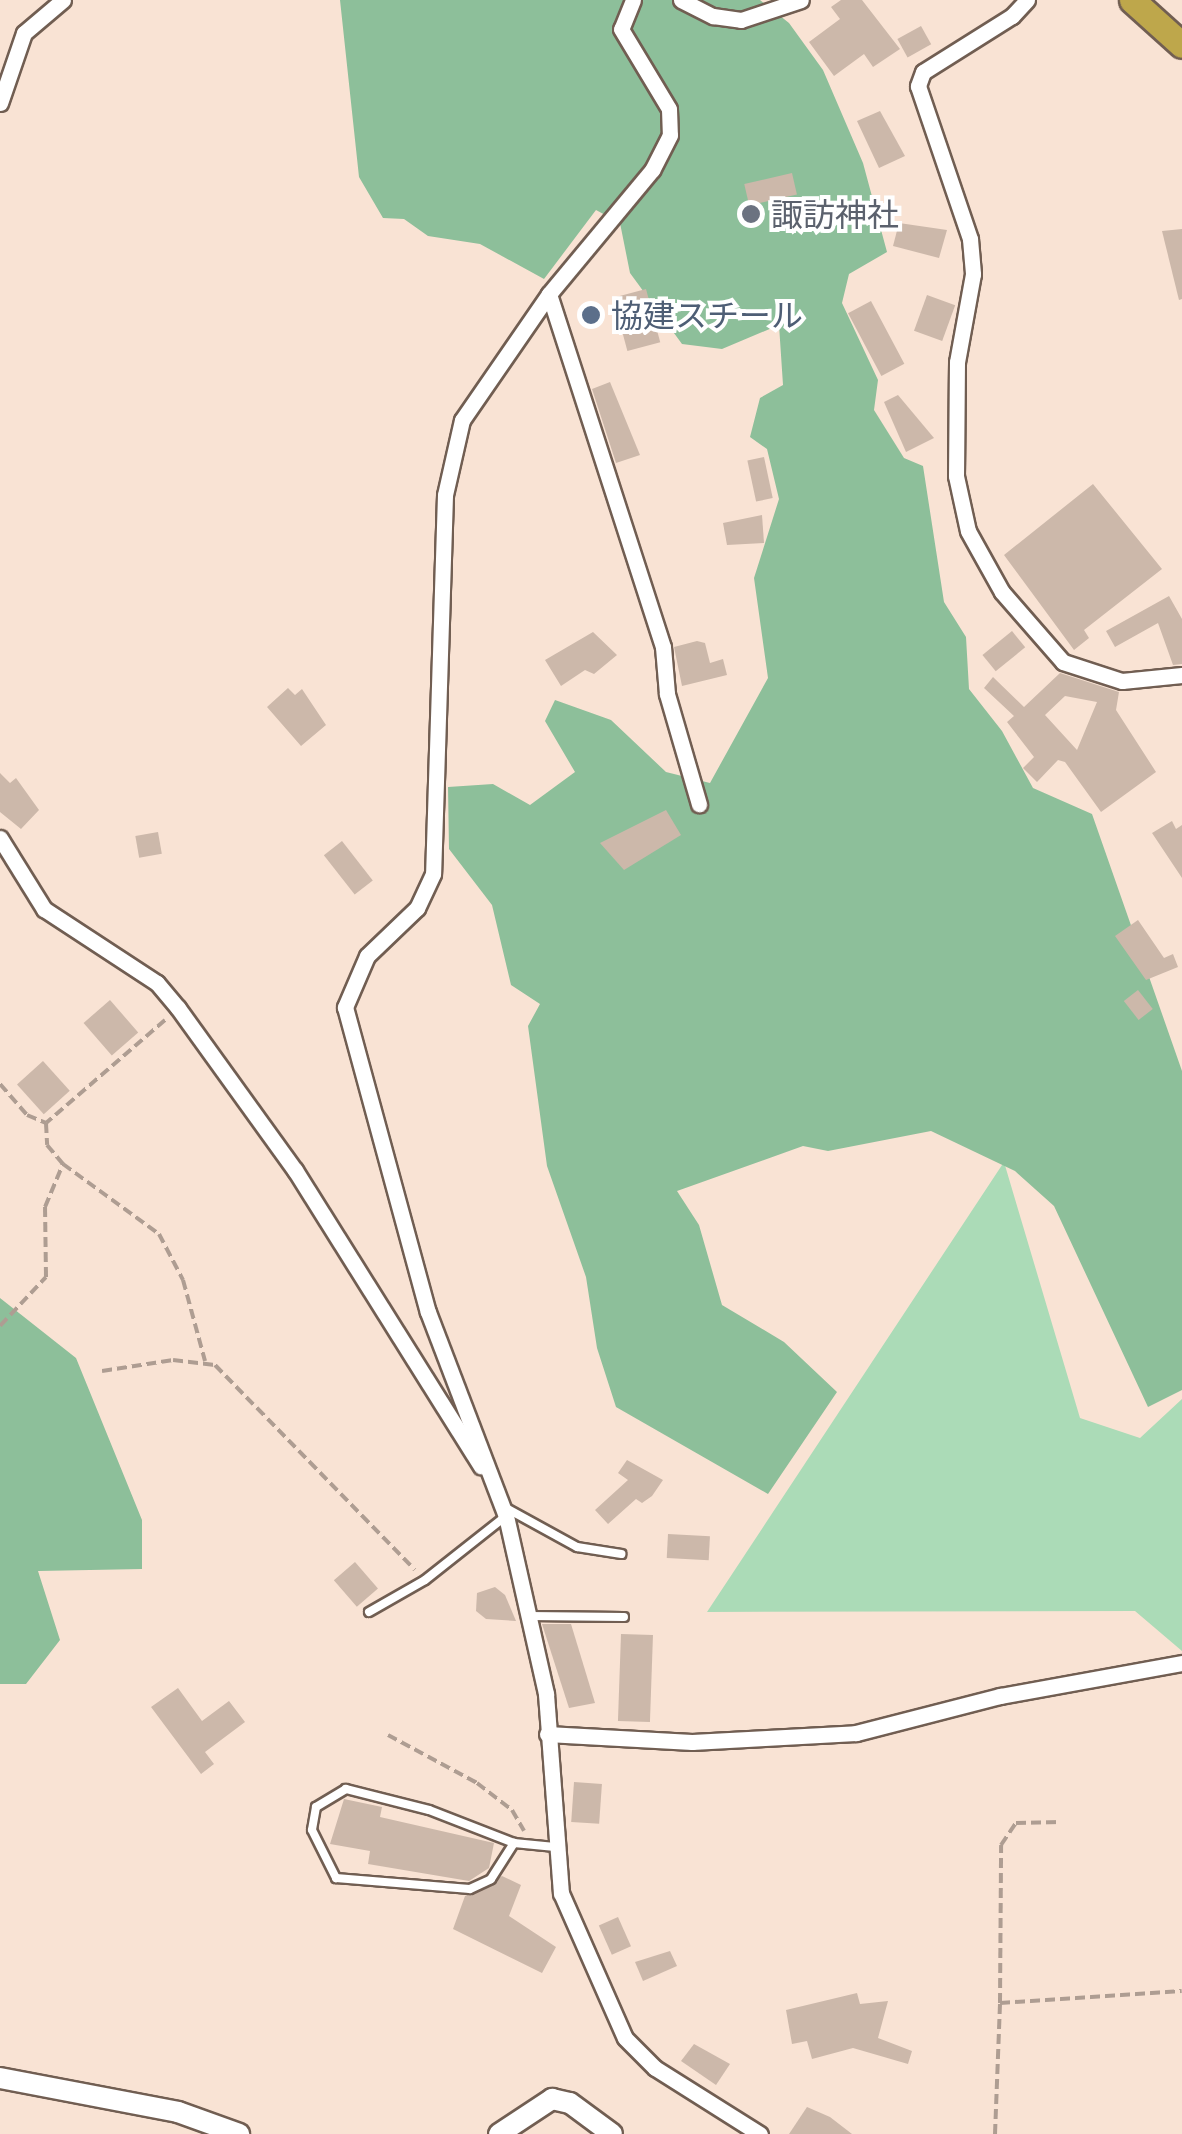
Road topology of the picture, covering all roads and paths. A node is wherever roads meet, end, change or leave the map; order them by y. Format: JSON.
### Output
{"nodes":[{"id":1,"x":63,"y":0,"type":"edge"},
{"id":2,"x":633,"y":0,"type":"edge"},
{"id":3,"x":681,"y":0,"type":"edge"},
{"id":4,"x":801,"y":0,"type":"edge"},
{"id":5,"x":1026,"y":0,"type":"edge"},
{"id":6,"x":1132,"y":0,"type":"edge"},
{"id":7,"x":1182,"y":44,"type":"edge"},
{"id":8,"x":0,"y":103,"type":"edge"},
{"id":9,"x":548,"y":294,"type":"junction"},
{"id":10,"x":1182,"y":676,"type":"edge"},
{"id":11,"x":699,"y":804,"type":"dead end"},
{"id":12,"x":0,"y":838,"type":"edge"},
{"id":13,"x":178,"y":1008,"type":"junction"},
{"id":14,"x":0,"y":1084,"type":"edge"},
{"id":15,"x":46,"y":1123,"type":"junction"},
{"id":16,"x":62,"y":1164,"type":"junction"},
{"id":17,"x":0,"y":1326,"type":"edge"},
{"id":18,"x":205,"y":1361,"type":"junction"},
{"id":19,"x":102,"y":1371,"type":"dead end"},
{"id":20,"x":492,"y":1481,"type":"junction"},
{"id":21,"x":503,"y":1510,"type":"junction"},
{"id":22,"x":621,"y":1554,"type":"dead end"},
{"id":23,"x":425,"y":1580,"type":"junction"},
{"id":24,"x":369,"y":1612,"type":"dead end"},
{"id":25,"x":527,"y":1616,"type":"junction"},
{"id":26,"x":624,"y":1617,"type":"dead end"},
{"id":27,"x":1182,"y":1663,"type":"edge"},
{"id":28,"x":548,"y":1734,"type":"junction"},
{"id":29,"x":388,"y":1735,"type":"dead end"},
{"id":30,"x":1061,"y":1822,"type":"dead end"},
{"id":31,"x":514,"y":1843,"type":"junction"},
{"id":32,"x":528,"y":1845,"type":"junction"},
{"id":33,"x":555,"y":1848,"type":"junction"},
{"id":34,"x":1182,"y":1992,"type":"edge"},
{"id":35,"x":1000,"y":2002,"type":"junction"},
{"id":36,"x":0,"y":2078,"type":"edge"},
{"id":37,"x":184,"y":2124,"type":"edge"},
{"id":38,"x":239,"y":2134,"type":"edge"},
{"id":39,"x":499,"y":2134,"type":"edge"},
{"id":40,"x":612,"y":2134,"type":"edge"},
{"id":41,"x":760,"y":2134,"type":"edge"},
{"id":42,"x":995,"y":2134,"type":"edge"}],
"edges":[{"from":1,"to":8,"type":"street"},
{"from":2,"to":9,"type":"street"},
{"from":3,"to":4,"type":"street"},
{"from":5,"to":10,"type":"street"},
{"from":6,"to":7,"type":"highway"},
{"from":9,"to":11,"type":"street"},
{"from":9,"to":20,"type":"street"},
{"from":12,"to":13,"type":"street"},
{"from":13,"to":15,"type":"path"},
{"from":13,"to":20,"type":"street"},
{"from":14,"to":15,"type":"path"},
{"from":15,"to":16,"type":"path"},
{"from":16,"to":17,"type":"path"},
{"from":16,"to":18,"type":"path"},
{"from":18,"to":19,"type":"path"},
{"from":18,"to":23,"type":"path"},
{"from":20,"to":21,"type":"street"},
{"from":21,"to":22,"type":"lane"},
{"from":21,"to":23,"type":"lane"},
{"from":21,"to":25,"type":"street"},
{"from":23,"to":24,"type":"lane"},
{"from":25,"to":26,"type":"lane"},
{"from":25,"to":28,"type":"street"},
{"from":27,"to":28,"type":"street"},
{"from":28,"to":33,"type":"street"},
{"from":29,"to":32,"type":"path"},
{"from":30,"to":35,"type":"path"},
{"from":31,"to":31,"type":"lane"},
{"from":31,"to":32,"type":"lane"},
{"from":32,"to":33,"type":"lane"},
{"from":33,"to":41,"type":"street"},
{"from":34,"to":35,"type":"path"},
{"from":35,"to":42,"type":"path"},
{"from":36,"to":37,"type":"street"},
{"from":37,"to":38,"type":"street"},
{"from":39,"to":40,"type":"street"}]}
